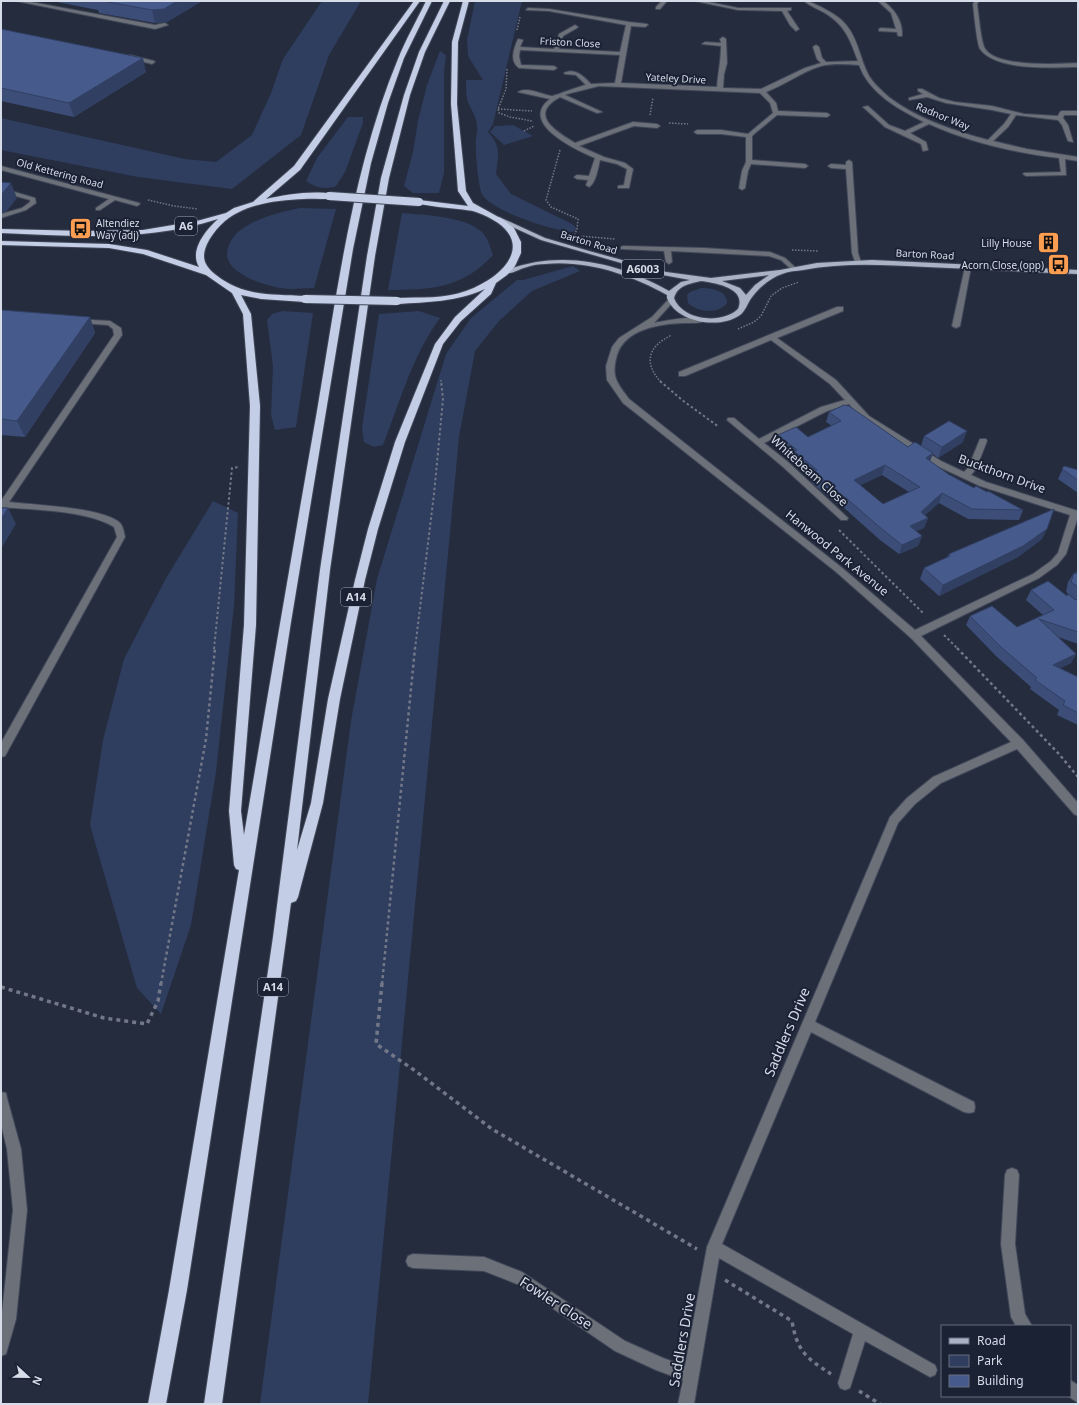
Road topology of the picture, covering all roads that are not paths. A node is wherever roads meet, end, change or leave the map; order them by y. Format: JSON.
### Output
{"nodes":[{"id":1,"x":18,"y":1,"type":"edge"},
{"id":2,"x":417,"y":1,"type":"edge"},
{"id":3,"x":429,"y":1,"type":"edge"},
{"id":4,"x":447,"y":1,"type":"edge"},
{"id":5,"x":466,"y":1,"type":"edge"},
{"id":6,"x":665,"y":1,"type":"edge"},
{"id":7,"x":697,"y":1,"type":"edge"},
{"id":8,"x":819,"y":1,"type":"edge"},
{"id":9,"x":880,"y":1,"type":"edge"},
{"id":10,"x":977,"y":1,"type":"edge"},
{"id":11,"x":808,"y":2,"type":"edge"},
{"id":12,"x":771,"y":4,"type":"dead end"},
{"id":13,"x":527,"y":8,"type":"dead end"},
{"id":14,"x":658,"y":8,"type":"dead end"},
{"id":15,"x":774,"y":10,"type":"junction"},
{"id":16,"x":629,"y":24,"type":"junction"},
{"id":17,"x":165,"y":25,"type":"dead end"},
{"id":18,"x":645,"y":25,"type":"dead end"},
{"id":19,"x":574,"y":27,"type":"dead end"},
{"id":20,"x":796,"y":29,"type":"dead end"},
{"id":21,"x":881,"y":30,"type":"dead end"},
{"id":22,"x":520,"y":40,"type":"dead end"},
{"id":23,"x":706,"y":44,"type":"dead end"},
{"id":24,"x":816,"y":47,"type":"dead end"},
{"id":25,"x":517,"y":48,"type":"junction"},
{"id":26,"x":556,"y":50,"type":"junction"},
{"id":27,"x":622,"y":54,"type":"junction"},
{"id":28,"x":122,"y":56,"type":"edge"},
{"id":29,"x":152,"y":62,"type":"dead end"},
{"id":30,"x":861,"y":63,"type":"junction"},
{"id":31,"x":825,"y":64,"type":"junction"},
{"id":32,"x":1078,"y":65,"type":"edge"},
{"id":33,"x":554,"y":68,"type":"dead end"},
{"id":34,"x":567,"y":73,"type":"dead end"},
{"id":35,"x":618,"y":84,"type":"junction"},
{"id":36,"x":589,"y":85,"type":"junction"},
{"id":37,"x":720,"y":90,"type":"junction"},
{"id":38,"x":920,"y":90,"type":"dead end"},
{"id":39,"x":762,"y":91,"type":"junction"},
{"id":40,"x":521,"y":92,"type":"dead end"},
{"id":41,"x":560,"y":95,"type":"junction"},
{"id":42,"x":927,"y":95,"type":"junction"},
{"id":43,"x":554,"y":98,"type":"junction"},
{"id":44,"x":911,"y":99,"type":"dead end"},
{"id":45,"x":866,"y":107,"type":"dead end"},
{"id":46,"x":599,"y":112,"type":"dead end"},
{"id":47,"x":1078,"y":112,"type":"edge"},
{"id":48,"x":776,"y":113,"type":"junction"},
{"id":49,"x":1014,"y":114,"type":"junction"},
{"id":50,"x":827,"y":115,"type":"dead end"},
{"id":51,"x":1061,"y":116,"type":"junction"},
{"id":52,"x":928,"y":122,"type":"junction"},
{"id":53,"x":660,"y":124,"type":"road end"},
{"id":54,"x":697,"y":132,"type":"dead end"},
{"id":55,"x":905,"y":133,"type":"junction"},
{"id":56,"x":749,"y":136,"type":"junction"},
{"id":57,"x":1071,"y":141,"type":"dead end"},
{"id":58,"x":989,"y":142,"type":"junction"},
{"id":59,"x":575,"y":145,"type":"junction"},
{"id":60,"x":925,"y":150,"type":"dead end"},
{"id":61,"x":598,"y":157,"type":"junction"},
{"id":62,"x":1062,"y":157,"type":"junction"},
{"id":63,"x":1078,"y":159,"type":"edge"},
{"id":64,"x":749,"y":162,"type":"junction"},
{"id":65,"x":805,"y":166,"type":"dead end"},
{"id":66,"x":831,"y":166,"type":"dead end"},
{"id":67,"x":1,"y":168,"type":"edge"},
{"id":68,"x":1026,"y":174,"type":"dead end"},
{"id":69,"x":577,"y":178,"type":"dead end"},
{"id":70,"x":592,"y":178,"type":"junction"},
{"id":71,"x":589,"y":185,"type":"dead end"},
{"id":72,"x":620,"y":187,"type":"dead end"},
{"id":73,"x":742,"y":188,"type":"dead end"},
{"id":74,"x":1,"y":190,"type":"edge"},
{"id":75,"x":114,"y":198,"type":"junction"},
{"id":76,"x":137,"y":204,"type":"dead end"},
{"id":77,"x":255,"y":204,"type":"junction"},
{"id":78,"x":98,"y":209,"type":"dead end"},
{"id":79,"x":477,"y":209,"type":"junction"},
{"id":80,"x":235,"y":211,"type":"junction"},
{"id":81,"x":2,"y":216,"type":"edge"},
{"id":82,"x":497,"y":218,"type":"junction"},
{"id":83,"x":1,"y":231,"type":"edge"},
{"id":84,"x":1,"y":243,"type":"edge"},
{"id":85,"x":623,"y":248,"type":"dead end"},
{"id":86,"x":667,"y":248,"type":"junction"},
{"id":87,"x":669,"y":262,"type":"dead end"},
{"id":88,"x":858,"y":262,"type":"junction"},
{"id":89,"x":968,"y":267,"type":"junction"},
{"id":90,"x":794,"y":269,"type":"junction"},
{"id":91,"x":506,"y":272,"type":"junction"},
{"id":92,"x":780,"y":272,"type":"junction"},
{"id":93,"x":1078,"y":272,"type":"edge"},
{"id":94,"x":209,"y":274,"type":"junction"},
{"id":95,"x":701,"y":280,"type":"junction"},
{"id":96,"x":713,"y":280,"type":"junction"},
{"id":97,"x":492,"y":282,"type":"junction"},
{"id":98,"x":236,"y":291,"type":"junction"},
{"id":99,"x":670,"y":298,"type":"junction"},
{"id":100,"x":743,"y":307,"type":"junction"},
{"id":101,"x":840,"y":308,"type":"dead end"},
{"id":102,"x":71,"y":320,"type":"edge"},
{"id":103,"x":703,"y":320,"type":"junction"},
{"id":104,"x":956,"y":326,"type":"dead end"},
{"id":105,"x":641,"y":327,"type":"junction"},
{"id":106,"x":771,"y":337,"type":"junction"},
{"id":107,"x":682,"y":374,"type":"dead end"},
{"id":108,"x":850,"y":401,"type":"junction"},
{"id":109,"x":731,"y":420,"type":"dead end"},
{"id":110,"x":983,"y":441,"type":"dead end"},
{"id":111,"x":759,"y":442,"type":"junction"},
{"id":112,"x":965,"y":476,"type":"junction"},
{"id":113,"x":2,"y":504,"type":"edge"},
{"id":114,"x":1076,"y":514,"type":"edge"},
{"id":115,"x":844,"y":518,"type":"dead end"},
{"id":116,"x":914,"y":635,"type":"junction"},
{"id":117,"x":1019,"y":743,"type":"junction"},
{"id":118,"x":1,"y":753,"type":"edge"},
{"id":119,"x":1078,"y":811,"type":"edge"},
{"id":120,"x":242,"y":880,"type":"junction"},
{"id":121,"x":280,"y":937,"type":"junction"},
{"id":122,"x":807,"y":1024,"type":"junction"},
{"id":123,"x":1,"y":1098,"type":"edge"},
{"id":124,"x":969,"y":1107,"type":"dead end"},
{"id":125,"x":1012,"y":1175,"type":"dead end"},
{"id":126,"x":714,"y":1246,"type":"junction"},
{"id":127,"x":413,"y":1261,"type":"dead end"},
{"id":128,"x":1024,"y":1325,"type":"edge"},
{"id":129,"x":860,"y":1331,"type":"junction"},
{"id":130,"x":1,"y":1349,"type":"edge"},
{"id":131,"x":930,"y":1370,"type":"dead end"},
{"id":132,"x":691,"y":1375,"type":"junction"},
{"id":133,"x":845,"y":1382,"type":"road end"},
{"id":134,"x":157,"y":1404,"type":"edge"},
{"id":135,"x":213,"y":1404,"type":"edge"},
{"id":136,"x":686,"y":1404,"type":"edge"}],
"edges":[{"from":1,"to":17,"type":"street"},
{"from":2,"to":77,"type":"highway"},
{"from":3,"to":120,"type":"highway"},
{"from":4,"to":121,"type":"highway","number":"A14"},
{"from":5,"to":79,"type":"highway"},
{"from":6,"to":14,"type":"street"},
{"from":7,"to":15,"type":"street"},
{"from":8,"to":11,"type":"street"},
{"from":9,"to":21,"type":"street"},
{"from":10,"to":32,"type":"street"},
{"from":11,"to":30,"type":"street","name":"Radnor Way"},
{"from":12,"to":15,"type":"street"},
{"from":13,"to":16,"type":"street"},
{"from":15,"to":20,"type":"street"},
{"from":16,"to":18,"type":"street"},
{"from":16,"to":27,"type":"street"},
{"from":19,"to":26,"type":"street"},
{"from":22,"to":25,"type":"street"},
{"from":23,"to":37,"type":"street"},
{"from":24,"to":31,"type":"street"},
{"from":25,"to":26,"type":"street","name":"Friston Close"},
{"from":25,"to":33,"type":"street"},
{"from":26,"to":27,"type":"street","name":"Friston Close"},
{"from":27,"to":35,"type":"street"},
{"from":28,"to":29,"type":"street"},
{"from":30,"to":31,"type":"street","name":"Yateley Drive"},
{"from":30,"to":52,"type":"street","name":"Radnor Way"},
{"from":31,"to":39,"type":"street","name":"Yateley Drive"},
{"from":34,"to":36,"type":"street"},
{"from":35,"to":36,"type":"street","name":"Yateley Drive"},
{"from":35,"to":37,"type":"street","name":"Yateley Drive"},
{"from":36,"to":41,"type":"street","name":"Yateley Drive"},
{"from":37,"to":39,"type":"street","name":"Yateley Drive"},
{"from":38,"to":42,"type":"street"},
{"from":39,"to":48,"type":"street"},
{"from":40,"to":43,"type":"street"},
{"from":41,"to":43,"type":"street","name":"Yateley Drive"},
{"from":41,"to":46,"type":"street"},
{"from":42,"to":44,"type":"street"},
{"from":42,"to":49,"type":"street"},
{"from":43,"to":59,"type":"street","name":"Yateley Drive"},
{"from":45,"to":55,"type":"street"},
{"from":47,"to":51,"type":"street"},
{"from":48,"to":50,"type":"street"},
{"from":48,"to":56,"type":"street"},
{"from":49,"to":51,"type":"street"},
{"from":49,"to":58,"type":"street"},
{"from":51,"to":57,"type":"street"},
{"from":52,"to":55,"type":"street"},
{"from":52,"to":58,"type":"street","name":"Radnor Way"},
{"from":53,"to":59,"type":"street"},
{"from":54,"to":56,"type":"street"},
{"from":55,"to":60,"type":"street"},
{"from":56,"to":64,"type":"street"},
{"from":58,"to":62,"type":"street","name":"Radnor Way"},
{"from":59,"to":61,"type":"street","name":"Yateley Drive"},
{"from":61,"to":70,"type":"street"},
{"from":61,"to":72,"type":"street","name":"Yateley Drive"},
{"from":62,"to":63,"type":"street","name":"Radnor Way"},
{"from":62,"to":68,"type":"street"},
{"from":64,"to":65,"type":"street"},
{"from":64,"to":73,"type":"street"},
{"from":66,"to":88,"type":"street"},
{"from":67,"to":75,"type":"street","name":"Old Kettering Road"},
{"from":69,"to":70,"type":"street"},
{"from":70,"to":71,"type":"street"},
{"from":74,"to":81,"type":"street"},
{"from":75,"to":76,"type":"street","name":"Old Kettering Road"},
{"from":75,"to":78,"type":"street","name":"Old Kettering Road"},
{"from":77,"to":79,"type":"highway","bridge":true},
{"from":77,"to":80,"type":"highway"},
{"from":79,"to":82,"type":"highway"},
{"from":80,"to":83,"type":"highway","number":"A6"},
{"from":80,"to":94,"type":"highway"},
{"from":82,"to":91,"type":"highway"},
{"from":82,"to":95,"type":"main road","name":"Barton Road","number":"A6003"},
{"from":84,"to":94,"type":"highway"},
{"from":85,"to":86,"type":"street","name":"Barton Road"},
{"from":86,"to":87,"type":"street"},
{"from":86,"to":90,"type":"street","name":"Barton Road"},
{"from":88,"to":89,"type":"main road","name":"Barton Road"},
{"from":88,"to":90,"type":"main road","name":"Barton Road"},
{"from":89,"to":93,"type":"main road","name":"Barton Road"},
{"from":89,"to":104,"type":"street"},
{"from":90,"to":92,"type":"main road","name":"Barton Road"},
{"from":91,"to":97,"type":"highway"},
{"from":91,"to":99,"type":"main road","name":"Barton Road","number":"A6003"},
{"from":92,"to":96,"type":"main road","name":"Barton Road"},
{"from":92,"to":100,"type":"main road","name":"Barton Road"},
{"from":94,"to":98,"type":"highway"},
{"from":95,"to":96,"type":"main road"},
{"from":95,"to":99,"type":"main road"},
{"from":96,"to":100,"type":"main road"},
{"from":97,"to":98,"type":"highway","bridge":true},
{"from":97,"to":121,"type":"highway","number":"A14"},
{"from":98,"to":120,"type":"highway"},
{"from":99,"to":103,"type":"main road","name":"Barton Road"},
{"from":99,"to":105,"type":"street","name":"Hanwood Park Avenue"},
{"from":100,"to":103,"type":"main road","name":"Barton Road"},
{"from":101,"to":106,"type":"street"},
{"from":102,"to":113,"type":"street"},
{"from":103,"to":105,"type":"street","name":"Hanwood Park Avenue"},
{"from":105,"to":116,"type":"street","name":"Hanwood Park Avenue"},
{"from":106,"to":107,"type":"street"},
{"from":106,"to":108,"type":"street","name":"Buckthorn Drive"},
{"from":108,"to":111,"type":"street","name":"Whitebeam Close"},
{"from":108,"to":112,"type":"street","name":"Buckthorn Drive"},
{"from":109,"to":111,"type":"street","name":"Whitebeam Close"},
{"from":110,"to":112,"type":"street"},
{"from":111,"to":115,"type":"street","name":"Whitebeam Close"},
{"from":112,"to":114,"type":"street","name":"Buckthorn Drive"},
{"from":113,"to":118,"type":"street"},
{"from":114,"to":116,"type":"street","name":"Buckthorn Drive"},
{"from":116,"to":117,"type":"street","name":"Hanwood Park Avenue"},
{"from":117,"to":119,"type":"street","name":"Hanwood Park Avenue"},
{"from":117,"to":122,"type":"street","name":"Saddlers Drive"},
{"from":120,"to":134,"type":"highway"},
{"from":121,"to":135,"type":"highway","number":"A14"},
{"from":122,"to":124,"type":"street"},
{"from":122,"to":126,"type":"street","name":"Saddlers Drive"},
{"from":123,"to":130,"type":"street"},
{"from":125,"to":128,"type":"street"},
{"from":126,"to":129,"type":"street"},
{"from":126,"to":132,"type":"street","name":"Saddlers Drive"},
{"from":127,"to":132,"type":"street","name":"Fowler Close"},
{"from":129,"to":131,"type":"street"},
{"from":129,"to":133,"type":"street"},
{"from":132,"to":136,"type":"street","name":"Saddlers Drive"}]}
